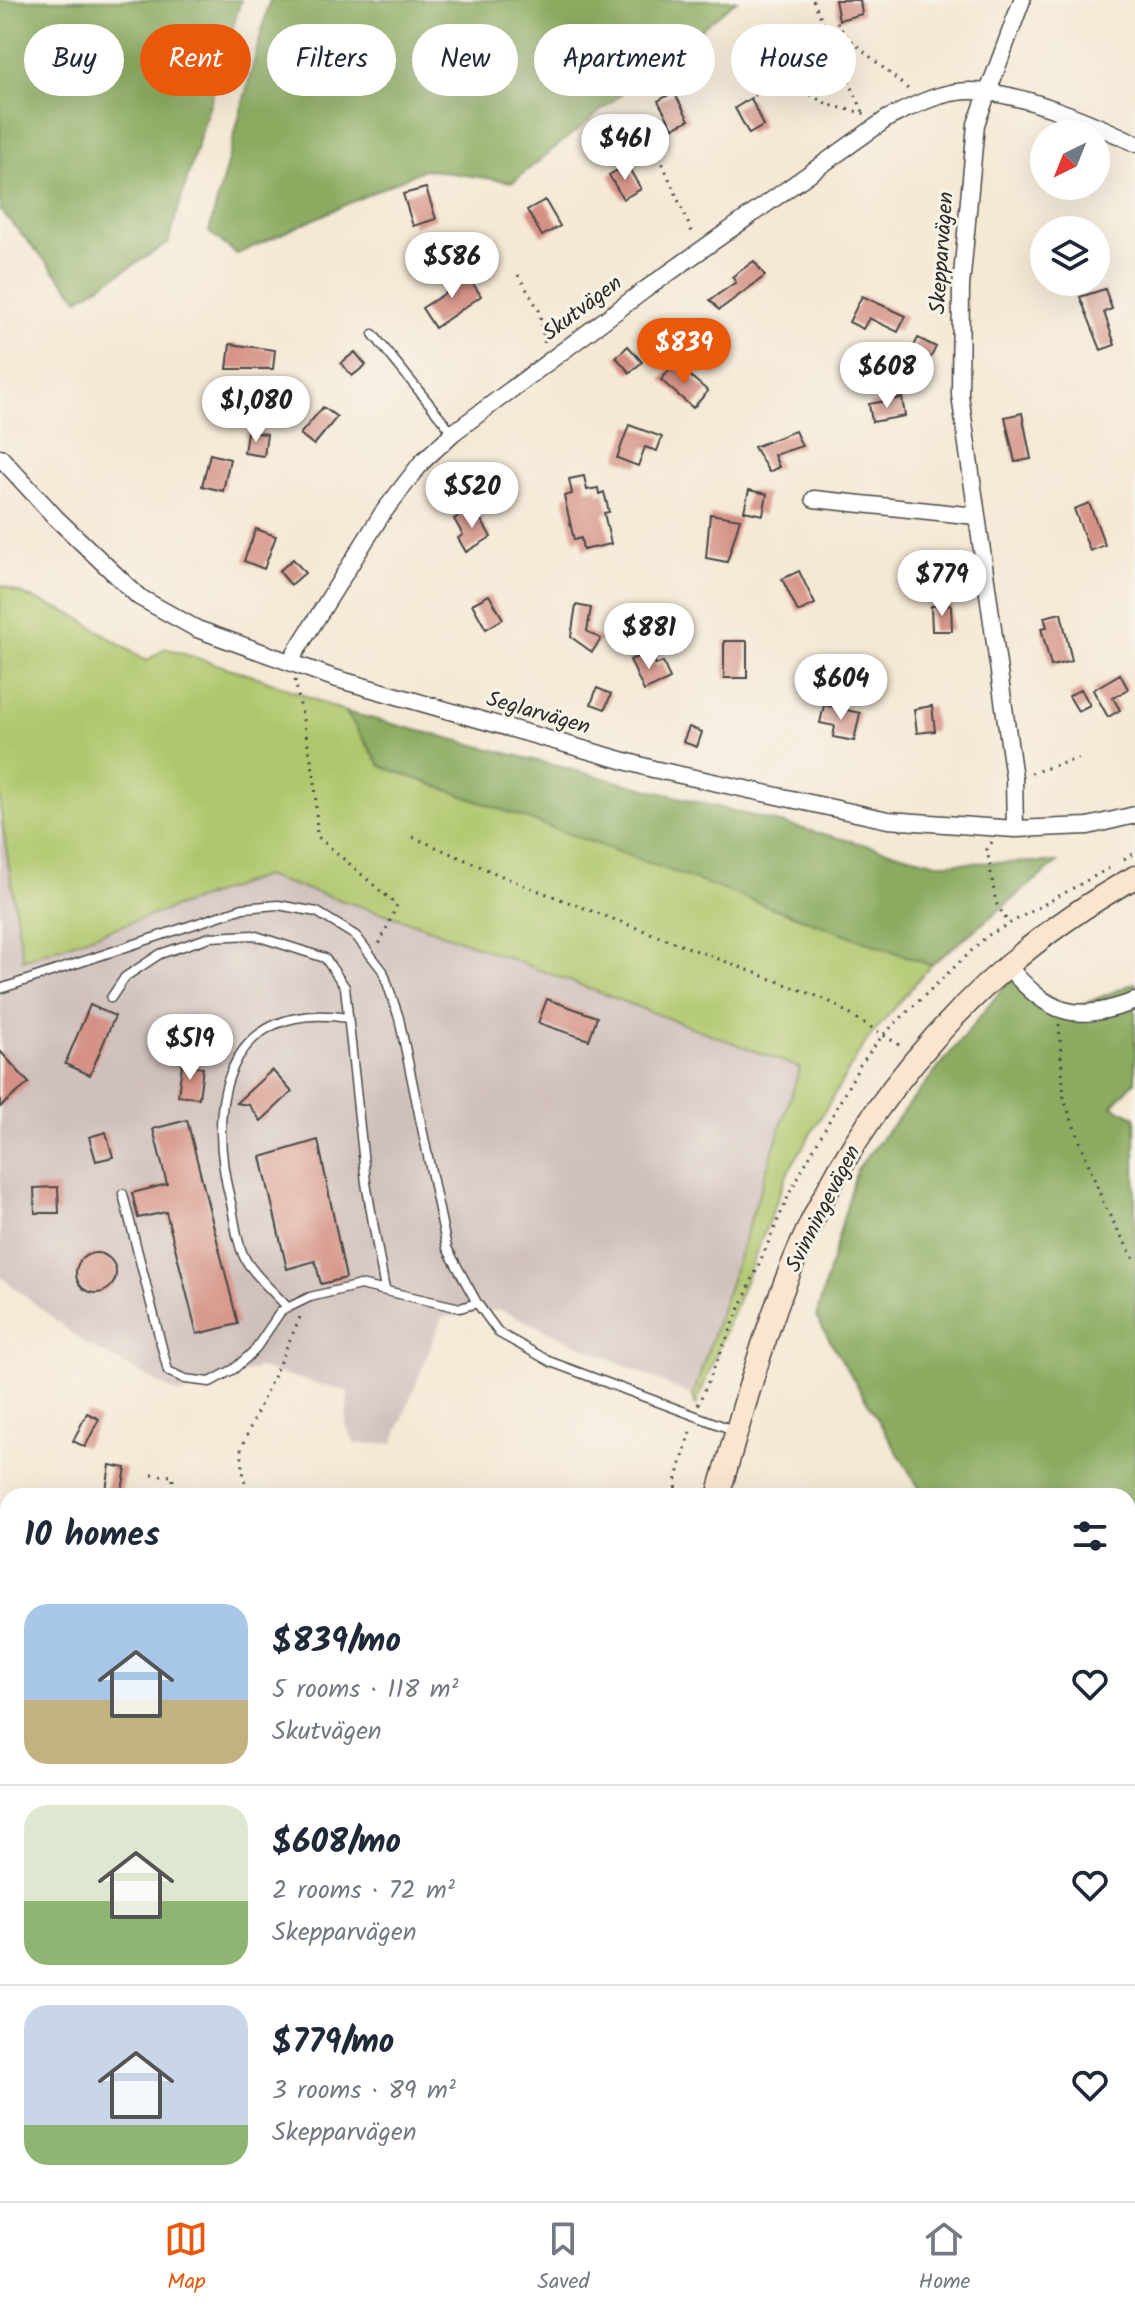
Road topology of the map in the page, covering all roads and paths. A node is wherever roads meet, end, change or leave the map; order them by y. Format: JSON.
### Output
{"nodes":[{"id":1,"x":813,"y":0,"type":"edge"},
{"id":2,"x":1022,"y":0,"type":"edge"},
{"id":3,"x":837,"y":22,"type":"dead end"},
{"id":4,"x":985,"y":93,"type":"junction"},
{"id":5,"x":812,"y":96,"type":"edge"},
{"id":6,"x":922,"y":102,"type":"junction"},
{"id":7,"x":863,"y":113,"type":"junction"},
{"id":8,"x":888,"y":118,"type":"junction"},
{"id":9,"x":871,"y":129,"type":"junction"},
{"id":10,"x":650,"y":134,"type":"dead end"},
{"id":11,"x":1135,"y":143,"type":"edge"},
{"id":12,"x":700,"y":250,"type":"junction"},
{"id":13,"x":518,"y":275,"type":"dead end"},
{"id":14,"x":373,"y":334,"type":"dead end"},
{"id":15,"x":549,"y":362,"type":"junction"},
{"id":16,"x":453,"y":433,"type":"junction"},
{"id":17,"x":0,"y":457,"type":"edge"},
{"id":18,"x":814,"y":499,"type":"dead end"},
{"id":19,"x":976,"y":516,"type":"junction"},
{"id":20,"x":290,"y":661,"type":"junction"},
{"id":21,"x":1080,"y":758,"type":"dead end"},
{"id":22,"x":1014,"y":778,"type":"junction"},
{"id":23,"x":1135,"y":815,"type":"edge"},
{"id":24,"x":1008,"y":829,"type":"junction"},
{"id":25,"x":413,"y":837,"type":"dead end"},
{"id":26,"x":1135,"y":877,"type":"edge"},
{"id":27,"x":1009,"y":924,"type":"dead end"},
{"id":28,"x":373,"y":958,"type":"junction"},
{"id":29,"x":1006,"y":964,"type":"junction"},
{"id":30,"x":0,"y":989,"type":"edge"},
{"id":31,"x":111,"y":998,"type":"dead end"},
{"id":32,"x":1135,"y":1001,"type":"edge"},
{"id":33,"x":1058,"y":1011,"type":"junction"},
{"id":34,"x":348,"y":1018,"type":"junction"},
{"id":35,"x":919,"y":1057,"type":"junction"},
{"id":36,"x":123,"y":1194,"type":"dead end"},
{"id":37,"x":1135,"y":1261,"type":"edge"},
{"id":38,"x":385,"y":1290,"type":"junction"},
{"id":39,"x":310,"y":1297,"type":"junction"},
{"id":40,"x":477,"y":1303,"type":"junction"},
{"id":41,"x":288,"y":1308,"type":"junction"},
{"id":42,"x":737,"y":1431,"type":"junction"},
{"id":43,"x":152,"y":1475,"type":"dead end"},
{"id":44,"x":173,"y":1488,"type":"edge"},
{"id":45,"x":248,"y":1488,"type":"edge"},
{"id":46,"x":720,"y":1488,"type":"edge"}],
"edges":[{"from":1,"to":7,"type":"path"},
{"from":2,"to":4,"type":"street","name":"Skepparvägen"},
{"from":3,"to":6,"type":"path"},
{"from":4,"to":6,"type":"street","name":"Skutvägen"},
{"from":4,"to":11,"type":"street","name":"Skutvägen"},
{"from":4,"to":19,"type":"street","name":"Skepparvägen"},
{"from":5,"to":7,"type":"path"},
{"from":6,"to":8,"type":"street","name":"Skutvägen"},
{"from":7,"to":8,"type":"path"},
{"from":7,"to":9,"type":"path"},
{"from":8,"to":9,"type":"street","name":"Skutvägen"},
{"from":9,"to":12,"type":"street","name":"Skutvägen"},
{"from":10,"to":12,"type":"path"},
{"from":12,"to":15,"type":"street","name":"Skutvägen"},
{"from":13,"to":15,"type":"path"},
{"from":14,"to":16,"type":"lane"},
{"from":15,"to":16,"type":"street","name":"Skutvägen"},
{"from":16,"to":20,"type":"street","name":"Skutvägen"},
{"from":17,"to":20,"type":"street","name":"Seglarvägen"},
{"from":18,"to":19,"type":"street"},
{"from":19,"to":22,"type":"street","name":"Skepparvägen"},
{"from":20,"to":24,"type":"street","name":"Seglarvägen"},
{"from":20,"to":28,"type":"path"},
{"from":21,"to":22,"type":"path"},
{"from":22,"to":24,"type":"street","name":"Skepparvägen"},
{"from":23,"to":24,"type":"street","name":"Seglarvägen"},
{"from":24,"to":27,"type":"path"},
{"from":25,"to":35,"type":"path"},
{"from":26,"to":29,"type":"main road","name":"Svinningevägen"},
{"from":28,"to":30,"type":"lane"},
{"from":28,"to":40,"type":"lane"},
{"from":29,"to":33,"type":"street"},
{"from":29,"to":35,"type":"main road","name":"Svinningevägen"},
{"from":31,"to":34,"type":"lane"},
{"from":32,"to":33,"type":"street"},
{"from":33,"to":37,"type":"path"},
{"from":34,"to":38,"type":"lane"},
{"from":34,"to":41,"type":"lane"},
{"from":35,"to":42,"type":"main road","name":"Svinningevägen"},
{"from":36,"to":41,"type":"lane"},
{"from":38,"to":39,"type":"lane"},
{"from":38,"to":40,"type":"lane"},
{"from":39,"to":41,"type":"lane"},
{"from":39,"to":45,"type":"path"},
{"from":40,"to":42,"type":"lane"},
{"from":42,"to":46,"type":"main road","name":"Svinningevägen"},
{"from":43,"to":44,"type":"path"}]}
